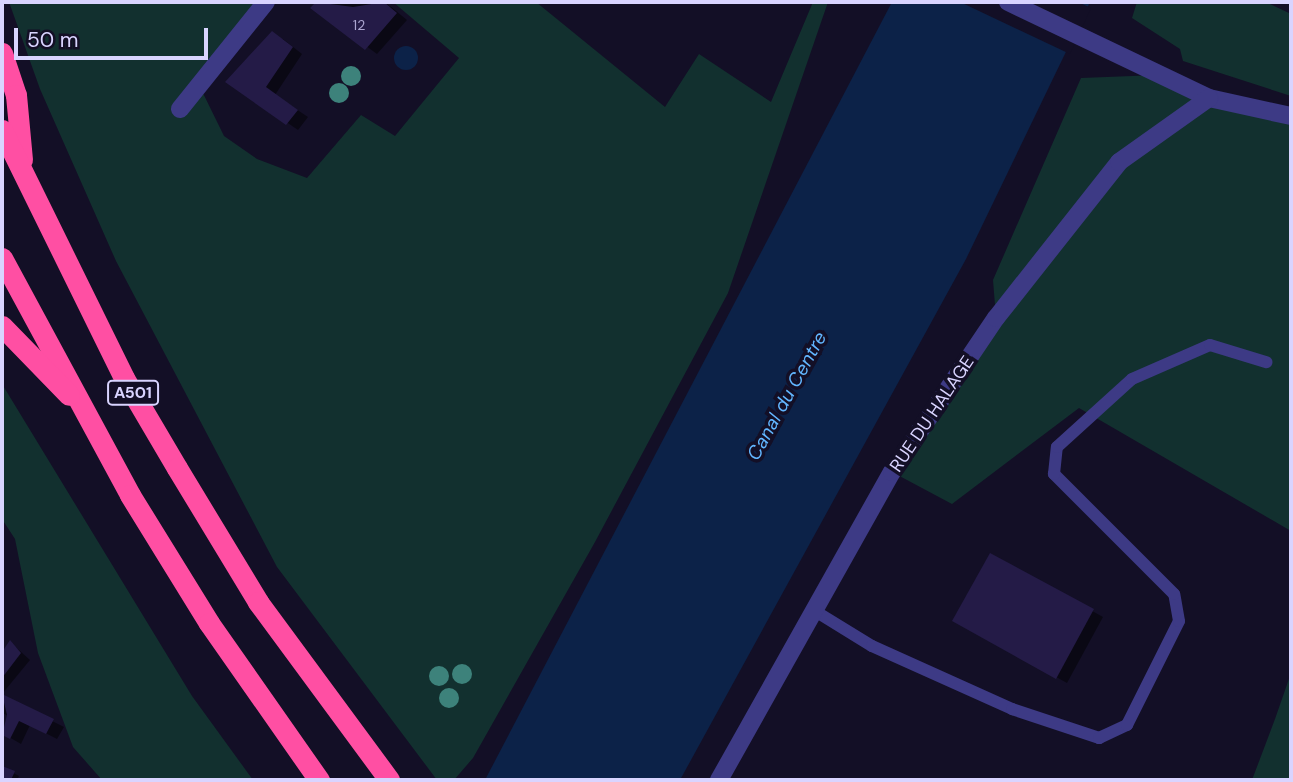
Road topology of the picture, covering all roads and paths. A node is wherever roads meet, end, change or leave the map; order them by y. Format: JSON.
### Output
{"nodes":[{"id":1,"x":266,"y":2,"type":"edge"},
{"id":2,"x":1008,"y":2,"type":"edge"},
{"id":3,"x":2,"y":53,"type":"edge"},
{"id":4,"x":1209,"y":98,"type":"junction"},
{"id":5,"x":180,"y":109,"type":"dead end"},
{"id":6,"x":1291,"y":116,"type":"edge"},
{"id":7,"x":2,"y":130,"type":"edge"},
{"id":8,"x":24,"y":176,"type":"junction"},
{"id":9,"x":2,"y":258,"type":"edge"},
{"id":10,"x":2,"y":326,"type":"edge"},
{"id":11,"x":1266,"y":362,"type":"dead end"},
{"id":12,"x":78,"y":403,"type":"junction"},
{"id":13,"x":815,"y":611,"type":"junction"},
{"id":14,"x":319,"y":780,"type":"edge"},
{"id":15,"x":388,"y":780,"type":"edge"},
{"id":16,"x":719,"y":780,"type":"edge"}],
"edges":[{"from":1,"to":5,"type":"street"},
{"from":2,"to":4,"type":"street"},
{"from":3,"to":8,"type":"highway"},
{"from":4,"to":6,"type":"street"},
{"from":4,"to":13,"type":"street","name":"RUE DU HALAGE"},
{"from":7,"to":8,"type":"highway","number":"A501"},
{"from":8,"to":15,"type":"highway","number":"A501"},
{"from":9,"to":12,"type":"highway","number":"A501"},
{"from":10,"to":12,"type":"highway"},
{"from":11,"to":13,"type":"lane"},
{"from":12,"to":14,"type":"highway","number":"A501"},
{"from":13,"to":16,"type":"street","name":"RUE DU HALAGE"}]}
